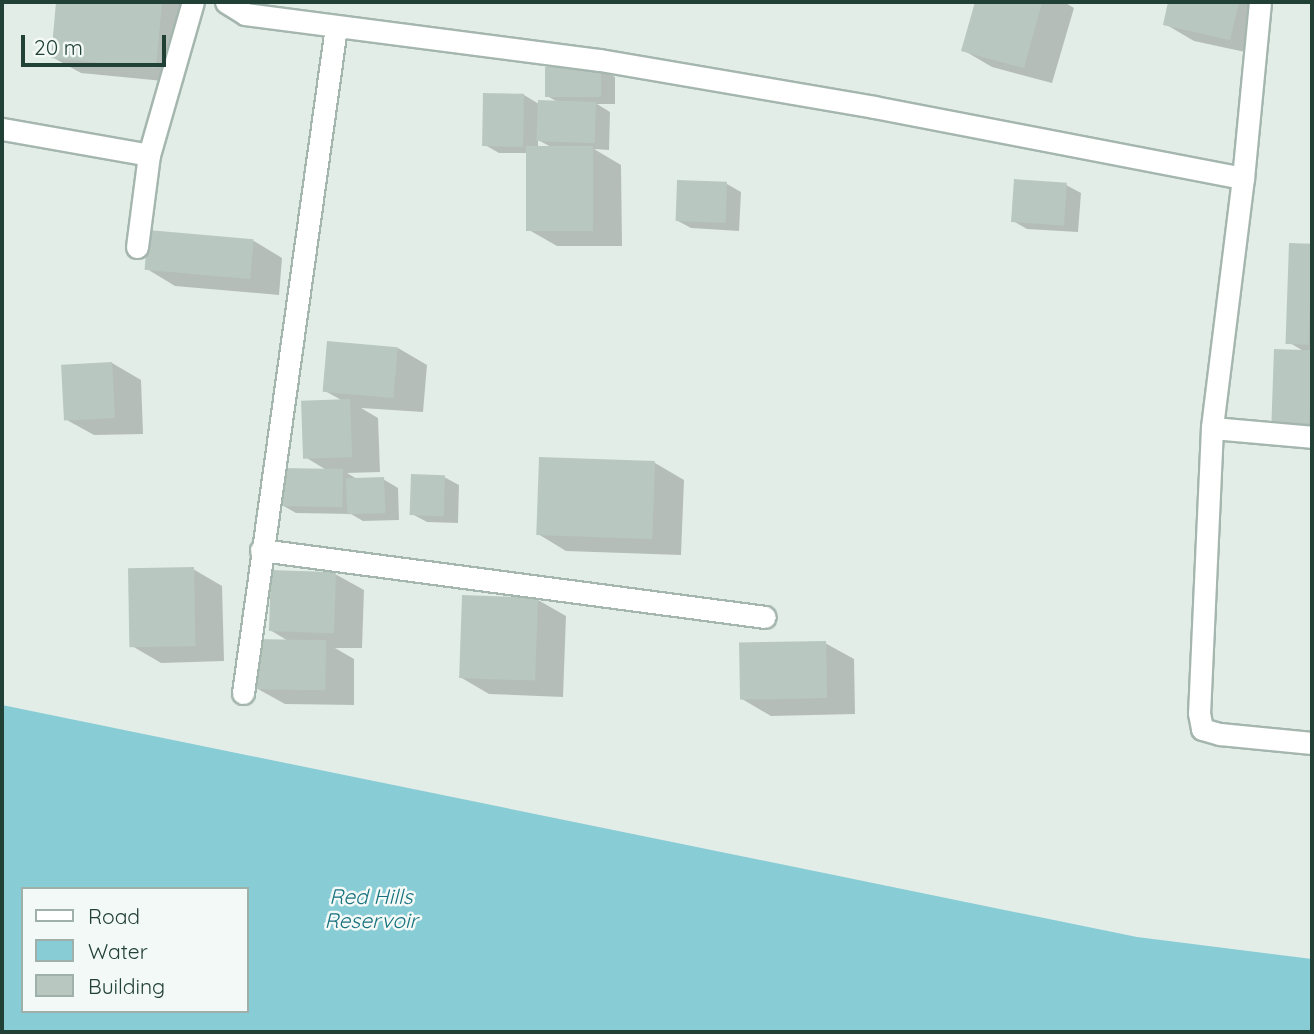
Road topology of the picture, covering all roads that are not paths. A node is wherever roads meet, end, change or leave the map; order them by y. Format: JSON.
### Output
{"nodes":[{"id":1,"x":193,"y":2,"type":"edge"},
{"id":2,"x":226,"y":2,"type":"edge"},
{"id":3,"x":1260,"y":2,"type":"edge"},
{"id":4,"x":336,"y":27,"type":"junction"},
{"id":5,"x":2,"y":129,"type":"edge"},
{"id":6,"x":149,"y":155,"type":"junction"},
{"id":7,"x":1243,"y":178,"type":"junction"},
{"id":8,"x":136,"y":247,"type":"dead end"},
{"id":9,"x":1212,"y":428,"type":"junction"},
{"id":10,"x":1312,"y":437,"type":"edge"},
{"id":11,"x":261,"y":550,"type":"junction"},
{"id":12,"x":765,"y":617,"type":"dead end"},
{"id":13,"x":243,"y":692,"type":"dead end"},
{"id":14,"x":1312,"y":743,"type":"edge"}],
"edges":[{"from":1,"to":6,"type":"street"},
{"from":2,"to":4,"type":"street"},
{"from":3,"to":7,"type":"street"},
{"from":4,"to":7,"type":"street"},
{"from":4,"to":11,"type":"street"},
{"from":5,"to":6,"type":"street"},
{"from":6,"to":8,"type":"street"},
{"from":7,"to":9,"type":"street"},
{"from":9,"to":10,"type":"street"},
{"from":9,"to":14,"type":"street"},
{"from":11,"to":12,"type":"street"},
{"from":11,"to":13,"type":"street"}]}
